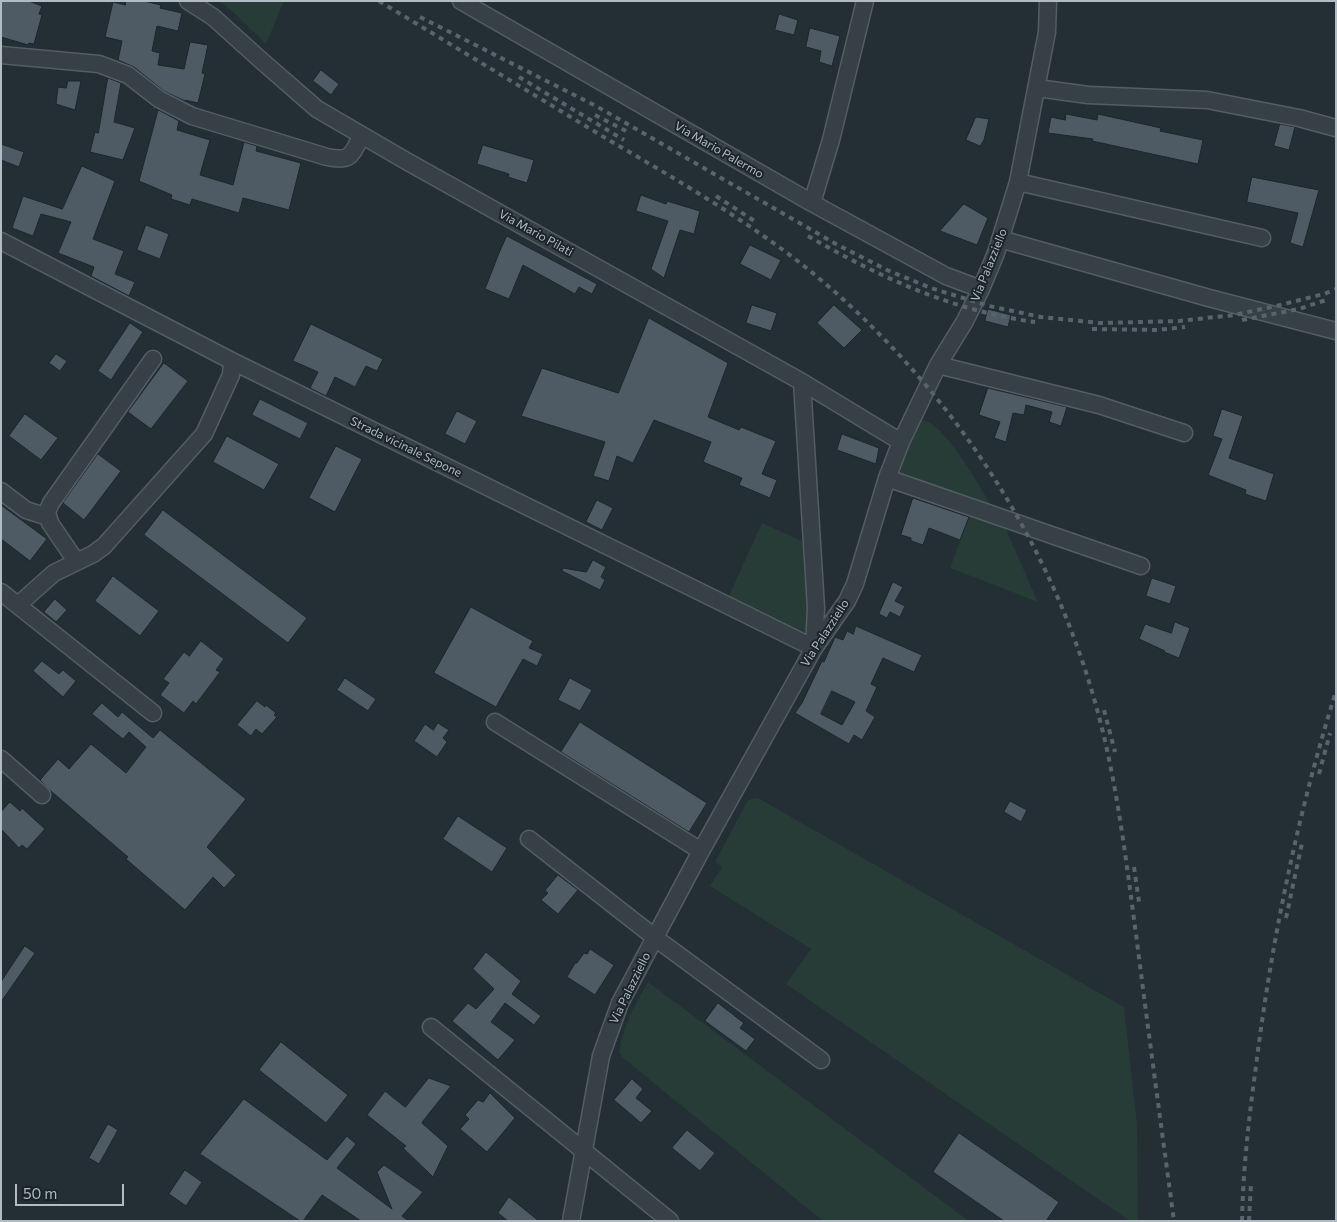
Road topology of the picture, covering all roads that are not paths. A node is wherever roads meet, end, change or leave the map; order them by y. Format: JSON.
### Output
{"nodes":[{"id":1,"x":188,"y":1,"type":"edge"},
{"id":2,"x":461,"y":1,"type":"edge"},
{"id":3,"x":865,"y":1,"type":"edge"},
{"id":4,"x":1048,"y":1,"type":"edge"},
{"id":5,"x":1,"y":55,"type":"edge"},
{"id":6,"x":1037,"y":88,"type":"junction"},
{"id":7,"x":1336,"y":128,"type":"edge"},
{"id":8,"x":362,"y":135,"type":"junction"},
{"id":9,"x":1018,"y":182,"type":"junction"},
{"id":10,"x":812,"y":203,"type":"junction"},
{"id":11,"x":1262,"y":238,"type":"dead end"},
{"id":12,"x":1000,"y":239,"type":"junction"},
{"id":13,"x":1,"y":241,"type":"edge"},
{"id":14,"x":981,"y":289,"type":"junction"},
{"id":15,"x":1336,"y":331,"type":"edge"},
{"id":16,"x":153,"y":359,"type":"dead end"},
{"id":17,"x":232,"y":361,"type":"junction"},
{"id":18,"x":938,"y":365,"type":"junction"},
{"id":19,"x":802,"y":382,"type":"junction"},
{"id":20,"x":1184,"y":433,"type":"dead end"},
{"id":21,"x":901,"y":442,"type":"junction"},
{"id":22,"x":887,"y":478,"type":"junction"},
{"id":23,"x":1,"y":491,"type":"edge"},
{"id":24,"x":48,"y":517,"type":"junction"},
{"id":25,"x":76,"y":561,"type":"junction"},
{"id":26,"x":1140,"y":566,"type":"dead end"},
{"id":27,"x":1,"y":592,"type":"edge"},
{"id":28,"x":18,"y":605,"type":"junction"},
{"id":29,"x":814,"y":648,"type":"junction"},
{"id":30,"x":153,"y":713,"type":"dead end"},
{"id":31,"x":495,"y":722,"type":"dead end"},
{"id":32,"x":1,"y":759,"type":"edge"},
{"id":33,"x":42,"y":795,"type":"dead end"},
{"id":34,"x":529,"y":839,"type":"dead end"},
{"id":35,"x":701,"y":851,"type":"junction"},
{"id":36,"x":656,"y":938,"type":"junction"},
{"id":37,"x":431,"y":1027,"type":"dead end"},
{"id":38,"x":821,"y":1060,"type":"dead end"},
{"id":39,"x":583,"y":1152,"type":"junction"},
{"id":40,"x":571,"y":1221,"type":"edge"},
{"id":41,"x":670,"y":1221,"type":"edge"}],
"edges":[{"from":1,"to":8,"type":"street","name":"Via Mario Pilati"},
{"from":2,"to":10,"type":"street","name":"Via Mario Palermo"},
{"from":3,"to":10,"type":"street"},
{"from":4,"to":6,"type":"street","name":"Via Palazziello"},
{"from":5,"to":8,"type":"street"},
{"from":6,"to":7,"type":"street"},
{"from":6,"to":9,"type":"street","name":"Via Palazziello"},
{"from":8,"to":19,"type":"street","name":"Via Mario Pilati"},
{"from":9,"to":11,"type":"street"},
{"from":9,"to":12,"type":"street","name":"Via Palazziello"},
{"from":10,"to":14,"type":"street","name":"Via Mario Palermo"},
{"from":12,"to":14,"type":"street","name":"Via Palazziello"},
{"from":12,"to":15,"type":"street"},
{"from":13,"to":17,"type":"street","name":"Strada vicinale Sepone"},
{"from":14,"to":18,"type":"street","name":"Via Palazziello"},
{"from":16,"to":24,"type":"street"},
{"from":17,"to":25,"type":"street"},
{"from":17,"to":29,"type":"street","name":"Strada vicinale Sepone"},
{"from":18,"to":20,"type":"street"},
{"from":18,"to":21,"type":"street","name":"Via Palazziello"},
{"from":19,"to":21,"type":"street","name":"Via Mario Pilati"},
{"from":19,"to":29,"type":"street"},
{"from":21,"to":22,"type":"street","name":"Via Palazziello"},
{"from":22,"to":26,"type":"street"},
{"from":22,"to":29,"type":"street","name":"Via Palazziello"},
{"from":23,"to":24,"type":"street"},
{"from":24,"to":25,"type":"street"},
{"from":25,"to":28,"type":"street"},
{"from":27,"to":28,"type":"street"},
{"from":28,"to":30,"type":"street"},
{"from":29,"to":35,"type":"street","name":"Via Palazziello"},
{"from":31,"to":35,"type":"street"},
{"from":32,"to":33,"type":"street"},
{"from":34,"to":36,"type":"street"},
{"from":35,"to":36,"type":"street","name":"Via Palazziello"},
{"from":36,"to":38,"type":"street"},
{"from":36,"to":39,"type":"street","name":"Via Palazziello"},
{"from":37,"to":39,"type":"street"},
{"from":39,"to":40,"type":"street","name":"Via Palazziello"},
{"from":39,"to":41,"type":"street"}]}
